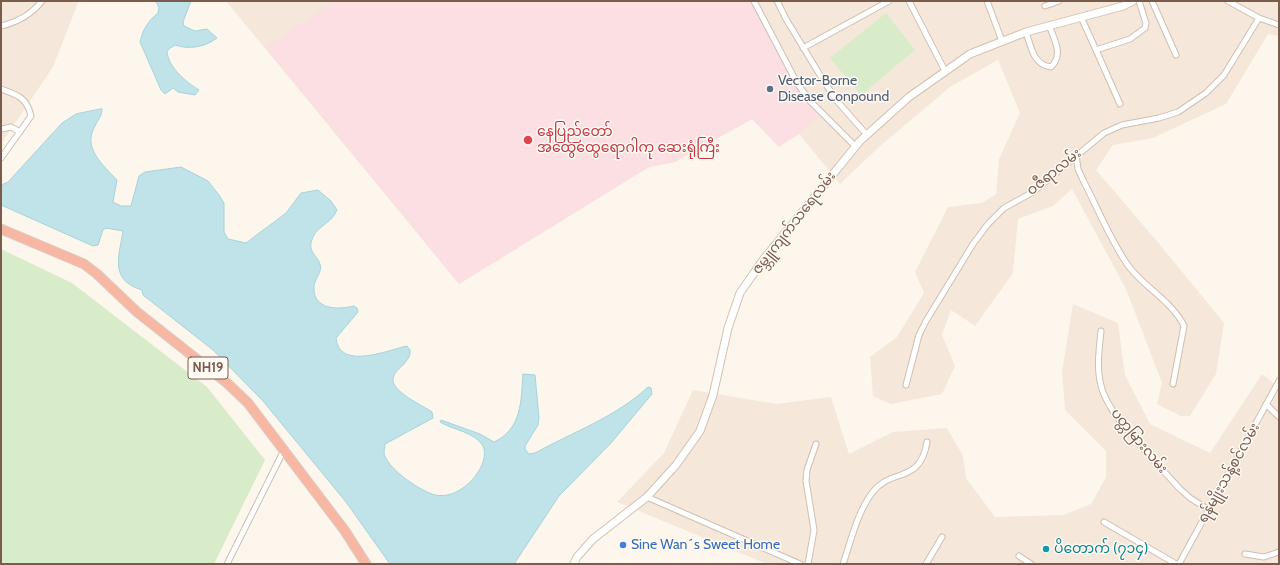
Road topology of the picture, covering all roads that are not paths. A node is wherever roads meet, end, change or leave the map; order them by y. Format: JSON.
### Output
{"nodes":[{"id":1,"x":42,"y":1,"type":"edge"},
{"id":2,"x":754,"y":1,"type":"edge"},
{"id":3,"x":777,"y":1,"type":"edge"},
{"id":4,"x":888,"y":1,"type":"edge"},
{"id":5,"x":909,"y":1,"type":"edge"},
{"id":6,"x":987,"y":1,"type":"edge"},
{"id":7,"x":1059,"y":1,"type":"edge"},
{"id":8,"x":1133,"y":1,"type":"edge"},
{"id":9,"x":1139,"y":1,"type":"edge"},
{"id":10,"x":1152,"y":1,"type":"edge"},
{"id":11,"x":1228,"y":1,"type":"edge"},
{"id":12,"x":1045,"y":6,"type":"dead end"},
{"id":13,"x":1081,"y":17,"type":"junction"},
{"id":14,"x":1259,"y":18,"type":"junction"},
{"id":15,"x":1049,"y":25,"type":"junction"},
{"id":16,"x":1279,"y":25,"type":"edge"},
{"id":17,"x":1,"y":26,"type":"edge"},
{"id":18,"x":1026,"y":32,"type":"junction"},
{"id":19,"x":1002,"y":41,"type":"junction"},
{"id":20,"x":803,"y":48,"type":"junction"},
{"id":21,"x":1096,"y":50,"type":"junction"},
{"id":22,"x":1176,"y":55,"type":"dead end"},
{"id":23,"x":945,"y":72,"type":"junction"},
{"id":24,"x":1,"y":89,"type":"edge"},
{"id":25,"x":1120,"y":104,"type":"dead end"},
{"id":26,"x":1,"y":129,"type":"edge"},
{"id":27,"x":20,"y":132,"type":"junction"},
{"id":28,"x":867,"y":135,"type":"junction"},
{"id":29,"x":855,"y":146,"type":"junction"},
{"id":30,"x":1076,"y":155,"type":"junction"},
{"id":31,"x":1,"y":158,"type":"edge"},
{"id":32,"x":1,"y":229,"type":"edge"},
{"id":33,"x":1102,"y":331,"type":"dead end"},
{"id":34,"x":1279,"y":381,"type":"edge"},
{"id":35,"x":1173,"y":384,"type":"dead end"},
{"id":36,"x":906,"y":385,"type":"dead end"},
{"id":37,"x":1266,"y":404,"type":"junction"},
{"id":38,"x":1279,"y":417,"type":"edge"},
{"id":39,"x":927,"y":442,"type":"dead end"},
{"id":40,"x":816,"y":444,"type":"dead end"},
{"id":41,"x":284,"y":450,"type":"junction"},
{"id":42,"x":647,"y":497,"type":"junction"},
{"id":43,"x":1209,"y":510,"type":"junction"},
{"id":44,"x":1104,"y":522,"type":"dead end"},
{"id":45,"x":942,"y":537,"type":"dead end"},
{"id":46,"x":1279,"y":552,"type":"edge"},
{"id":47,"x":1245,"y":554,"type":"dead end"},
{"id":48,"x":1018,"y":556,"type":"dead end"},
{"id":49,"x":227,"y":564,"type":"edge"},
{"id":50,"x":366,"y":564,"type":"edge"},
{"id":51,"x":574,"y":564,"type":"edge"},
{"id":52,"x":800,"y":564,"type":"edge"},
{"id":53,"x":808,"y":564,"type":"edge"},
{"id":54,"x":843,"y":564,"type":"edge"},
{"id":55,"x":926,"y":564,"type":"edge"},
{"id":56,"x":1031,"y":564,"type":"edge"},
{"id":57,"x":1178,"y":564,"type":"edge"}],
"edges":[{"from":1,"to":17,"type":"street"},
{"from":2,"to":29,"type":"street"},
{"from":3,"to":20,"type":"street"},
{"from":4,"to":20,"type":"street"},
{"from":5,"to":23,"type":"street"},
{"from":6,"to":19,"type":"street"},
{"from":7,"to":12,"type":"street"},
{"from":8,"to":13,"type":"main road","name":"ဇမ္ဘူကျက်သရေလမ်း"},
{"from":9,"to":21,"type":"street"},
{"from":10,"to":22,"type":"street"},
{"from":11,"to":14,"type":"street"},
{"from":13,"to":15,"type":"main road","name":"ဇမ္ဘူကျက်သရေလမ်း"},
{"from":13,"to":21,"type":"street"},
{"from":14,"to":16,"type":"street"},
{"from":14,"to":30,"type":"street","name":"ဝဇီရာလမ်း"},
{"from":15,"to":18,"type":"main road","name":"ဇမ္ဘူကျက်သရေလမ်း"},
{"from":15,"to":18,"type":"street"},
{"from":18,"to":19,"type":"main road","name":"ဇမ္ဘူကျက်သရေလမ်း"},
{"from":19,"to":23,"type":"main road","name":"ဇမ္ဘူကျက်သရေလမ်း"},
{"from":20,"to":28,"type":"street"},
{"from":21,"to":25,"type":"street"},
{"from":23,"to":28,"type":"main road","name":"ဇမ္ဘူကျက်သရေလမ်း"},
{"from":24,"to":27,"type":"street"},
{"from":26,"to":27,"type":"street"},
{"from":27,"to":31,"type":"street"},
{"from":28,"to":29,"type":"main road","name":"ဇမ္ဘူကျက်သရေလမ်း"},
{"from":29,"to":42,"type":"main road","name":"ဇမ္ဘူကျက်သရေလမ်း"},
{"from":30,"to":35,"type":"street"},
{"from":30,"to":36,"type":"street","name":"ဝဇီရာလမ်း"},
{"from":32,"to":41,"type":"highway","number":"NH19"},
{"from":33,"to":43,"type":"street","name":"ပတ္တမြားလမ်း"},
{"from":34,"to":37,"type":"street","name":"ရန်မျိုးသန့်စင်လမ်း"},
{"from":37,"to":38,"type":"street"},
{"from":37,"to":43,"type":"street","name":"ရန်မျိုးသန့်စင်လမ်း"},
{"from":39,"to":54,"type":"street"},
{"from":40,"to":53,"type":"street"},
{"from":41,"to":49,"type":"street"},
{"from":41,"to":50,"type":"highway","number":"NH19"},
{"from":42,"to":51,"type":"main road","name":"ဇမ္ဘူကျက်သရေလမ်း"},
{"from":42,"to":52,"type":"street"},
{"from":43,"to":57,"type":"street","name":"ရန်မျိုးသန့်စင်လမ်း"},
{"from":44,"to":57,"type":"street"},
{"from":45,"to":55,"type":"street"},
{"from":46,"to":47,"type":"street"},
{"from":48,"to":56,"type":"street"}]}
